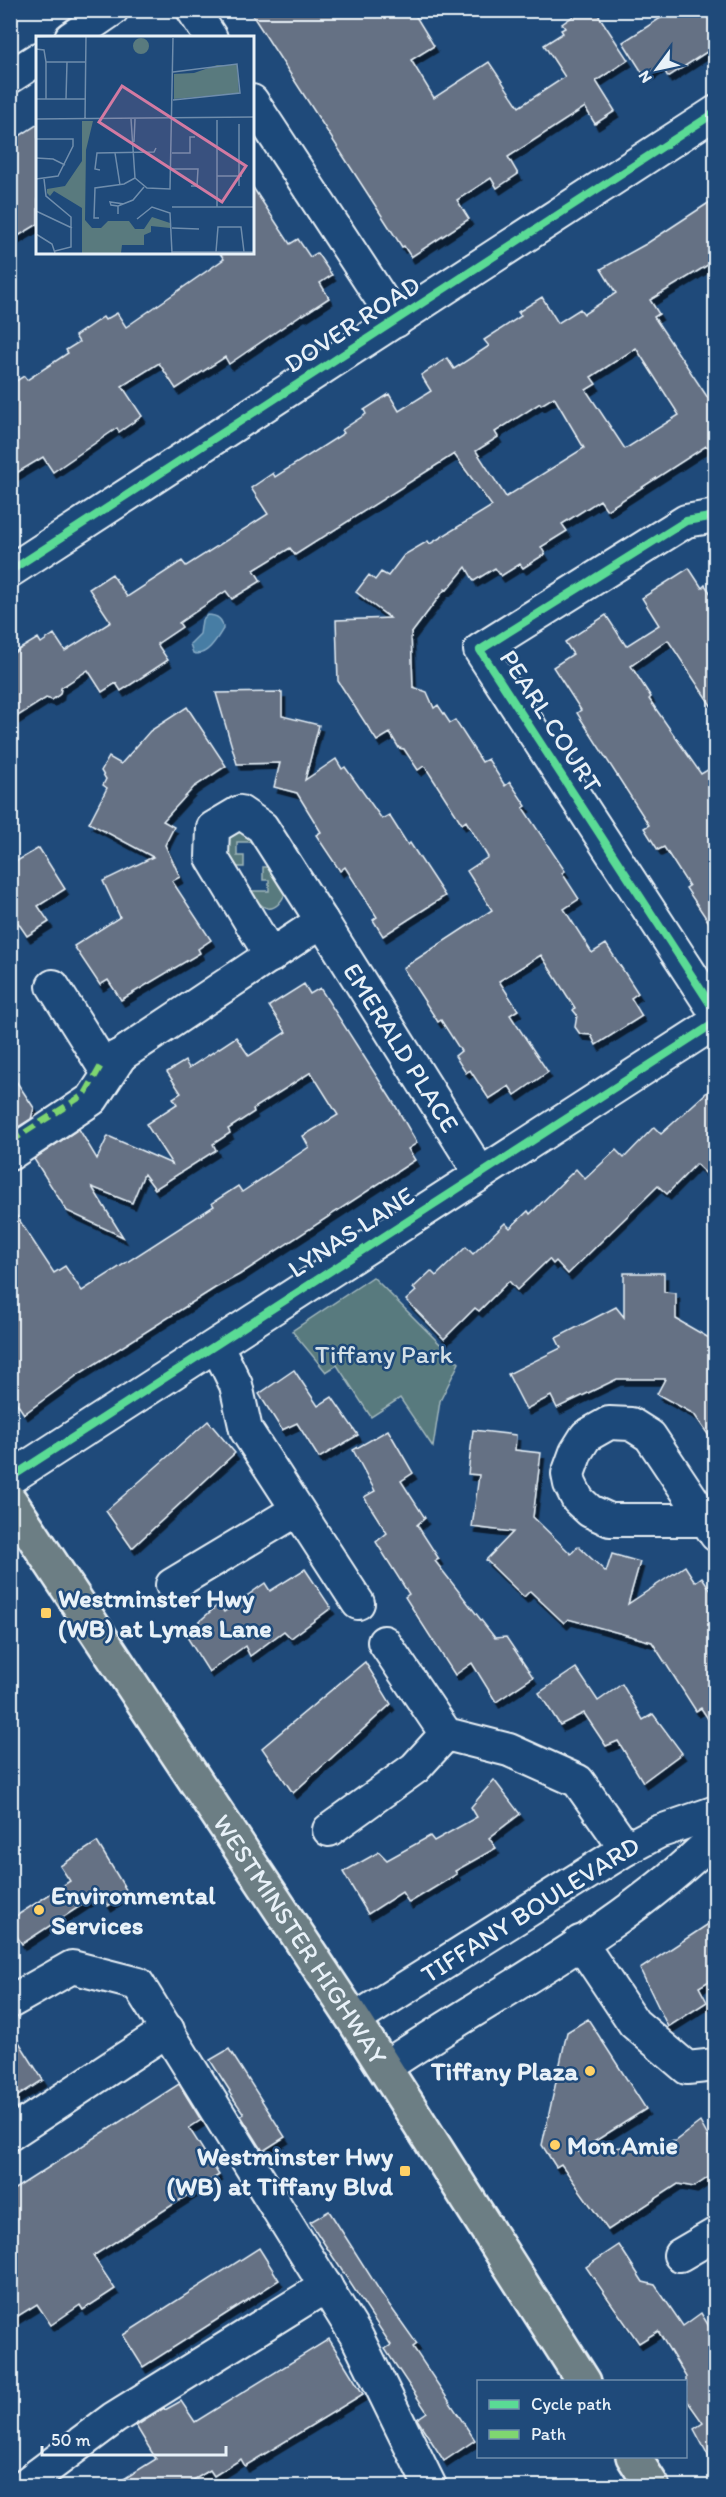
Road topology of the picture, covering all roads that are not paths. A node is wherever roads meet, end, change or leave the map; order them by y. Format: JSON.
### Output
{"nodes":[{"id":1,"x":112,"y":10,"type":"edge"},
{"id":2,"x":193,"y":10,"type":"edge"},
{"id":3,"x":74,"y":36,"type":"edge"},
{"id":4,"x":210,"y":36,"type":"edge"},
{"id":5,"x":36,"y":60,"type":"edge"},
{"id":6,"x":10,"y":77,"type":"edge"},
{"id":7,"x":254,"y":104,"type":"edge"},
{"id":8,"x":716,"y":112,"type":"edge"},
{"id":9,"x":396,"y":321,"type":"junction"},
{"id":10,"x":716,"y":516,"type":"edge"},
{"id":11,"x":10,"y":571,"type":"edge"},
{"id":12,"x":322,"y":921,"type":"junction"},
{"id":13,"x":271,"y":956,"type":"junction"},
{"id":14,"x":53,"y":986,"type":"dead end"},
{"id":15,"x":716,"y":1013,"type":"edge"},
{"id":16,"x":716,"y":1022,"type":"edge"},
{"id":17,"x":121,"y":1055,"type":"junction"},
{"id":18,"x":10,"y":1154,"type":"edge"},
{"id":19,"x":480,"y":1173,"type":"junction"},
{"id":20,"x":217,"y":1346,"type":"junction"},
{"id":21,"x":10,"y":1478,"type":"edge"},
{"id":22,"x":10,"y":1501,"type":"edge"},
{"id":23,"x":297,"y":1510,"type":"junction"},
{"id":24,"x":172,"y":1585,"type":"dead end"},
{"id":25,"x":358,"y":1603,"type":"dead end"},
{"id":26,"x":384,"y":1642,"type":"dead end"},
{"id":27,"x":446,"y":1734,"type":"junction"},
{"id":28,"x":716,"y":1812,"type":"edge"},
{"id":29,"x":329,"y":1830,"type":"dead end"},
{"id":30,"x":716,"y":1836,"type":"edge"},
{"id":31,"x":626,"y":1849,"type":"junction"},
{"id":32,"x":580,"y":1942,"type":"junction"},
{"id":33,"x":10,"y":2002,"type":"edge"},
{"id":34,"x":354,"y":2020,"type":"junction"},
{"id":35,"x":168,"y":2030,"type":"junction"},
{"id":36,"x":716,"y":2066,"type":"edge"},
{"id":37,"x":385,"y":2067,"type":"junction"},
{"id":38,"x":10,"y":2134,"type":"edge"},
{"id":39,"x":716,"y":2234,"type":"edge"},
{"id":40,"x":681,"y":2255,"type":"dead end"},
{"id":41,"x":326,"y":2286,"type":"junction"},
{"id":42,"x":583,"y":2380,"type":"edge"},
{"id":43,"x":634,"y":2458,"type":"edge"},
{"id":44,"x":23,"y":2487,"type":"edge"},
{"id":45,"x":430,"y":2487,"type":"edge"},
{"id":46,"x":652,"y":2487,"type":"edge"}],
"edges":[{"from":1,"to":3,"type":"street"},
{"from":2,"to":4,"type":"street"},
{"from":5,"to":6,"type":"street"},
{"from":7,"to":9,"type":"street"},
{"from":8,"to":9,"type":"street","name":"DOVER ROAD"},
{"from":9,"to":11,"type":"street","name":"DOVER ROAD"},
{"from":10,"to":15,"type":"street","name":"PEARL COURT"},
{"from":12,"to":13,"type":"street"},
{"from":12,"to":13,"type":"street","name":"EMERALD PLACE"},
{"from":12,"to":19,"type":"street","name":"EMERALD PLACE"},
{"from":13,"to":17,"type":"street"},
{"from":14,"to":17,"type":"street"},
{"from":16,"to":19,"type":"street","name":"LYNAS LANE"},
{"from":17,"to":18,"type":"street"},
{"from":19,"to":20,"type":"street","name":"LYNAS LANE"},
{"from":20,"to":21,"type":"street","name":"LYNAS LANE"},
{"from":20,"to":23,"type":"street"},
{"from":22,"to":34,"type":"main road","name":"WESTMINSTER HIGHWAY"},
{"from":23,"to":24,"type":"street"},
{"from":23,"to":25,"type":"street"},
{"from":26,"to":27,"type":"street"},
{"from":27,"to":29,"type":"street"},
{"from":27,"to":31,"type":"street"},
{"from":28,"to":31,"type":"street","name":"TIFFANY BOULEVARD"},
{"from":30,"to":32,"type":"street","name":"TIFFANY BOULEVARD"},
{"from":31,"to":34,"type":"street","name":"TIFFANY BOULEVARD"},
{"from":32,"to":36,"type":"street"},
{"from":32,"to":37,"type":"street","name":"TIFFANY BOULEVARD"},
{"from":33,"to":35,"type":"street"},
{"from":34,"to":37,"type":"main road","name":"WESTMINSTER HIGHWAY"},
{"from":35,"to":38,"type":"street"},
{"from":35,"to":41,"type":"street"},
{"from":37,"to":42,"type":"main road","name":"WESTMINSTER HIGHWAY"},
{"from":39,"to":40,"type":"street"},
{"from":41,"to":44,"type":"street"},
{"from":41,"to":45,"type":"street"},
{"from":43,"to":46,"type":"main road"}]}
